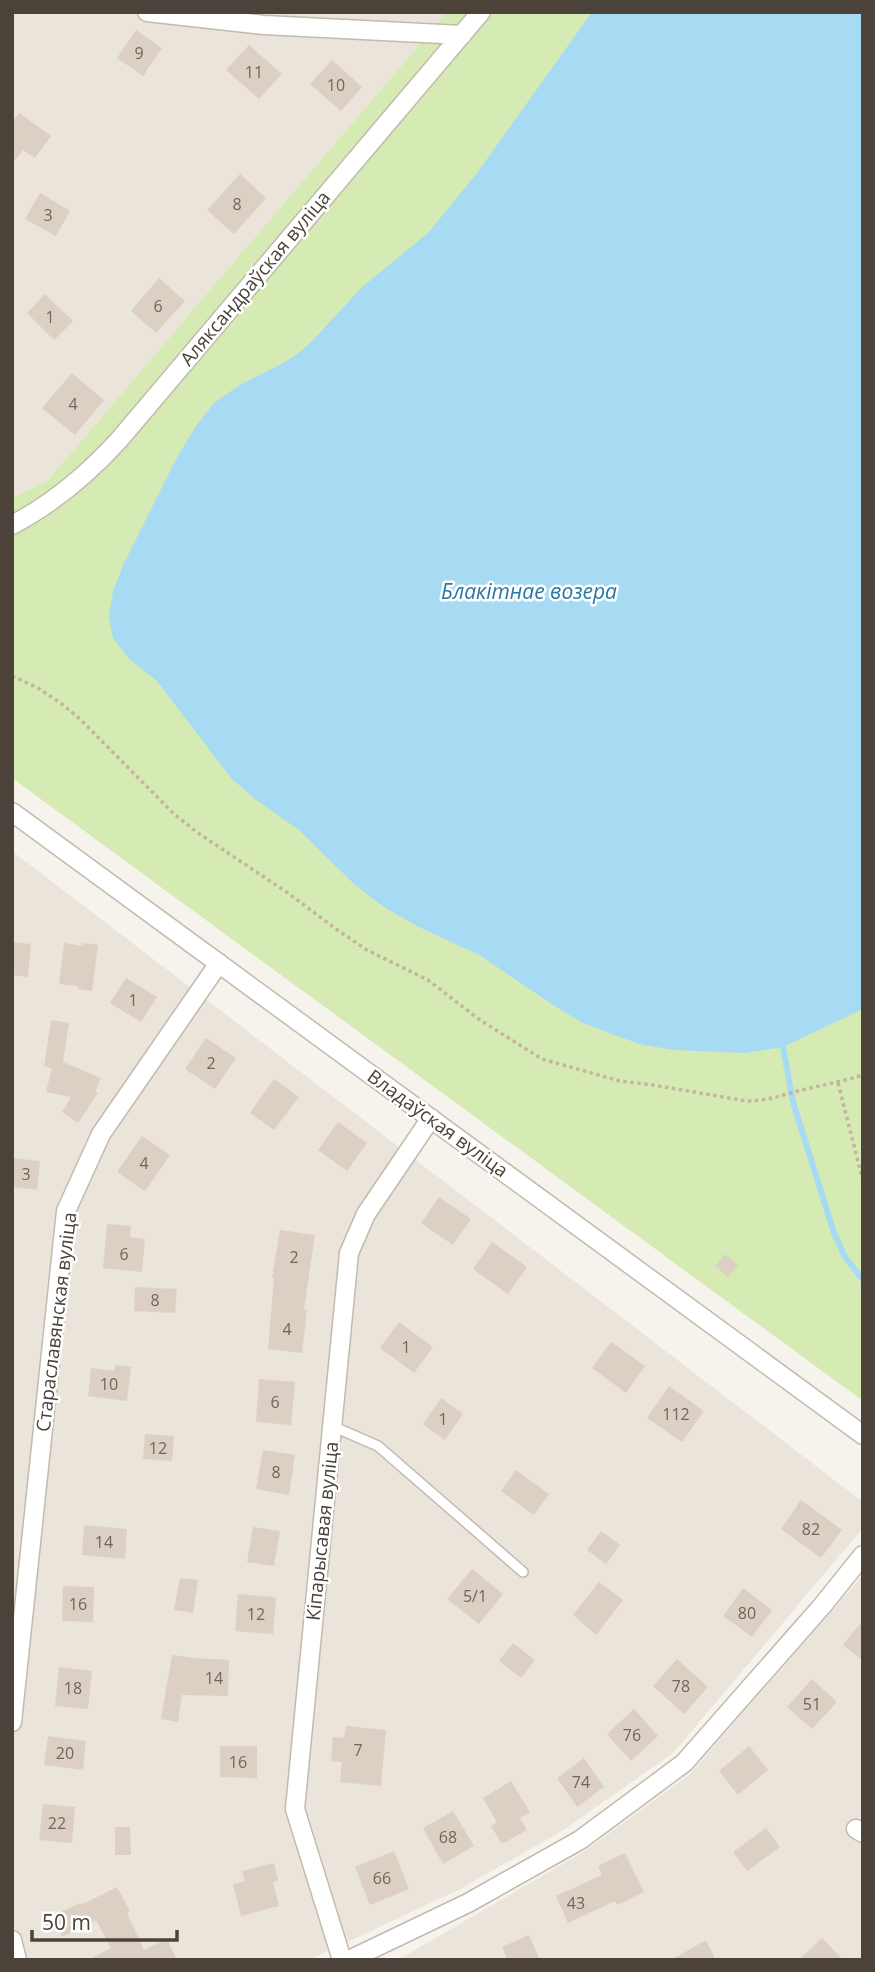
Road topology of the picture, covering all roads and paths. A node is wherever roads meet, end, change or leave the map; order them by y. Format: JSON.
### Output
{"nodes":[{"id":1,"x":147,"y":12,"type":"edge"},
{"id":2,"x":481,"y":12,"type":"edge"},
{"id":3,"x":462,"y":35,"type":"junction"},
{"id":4,"x":12,"y":525,"type":"edge"},
{"id":5,"x":12,"y":676,"type":"edge"},
{"id":6,"x":12,"y":812,"type":"edge"},
{"id":7,"x":219,"y":963,"type":"junction"},
{"id":8,"x":863,"y":1075,"type":"edge"},
{"id":9,"x":838,"y":1083,"type":"junction"},
{"id":10,"x":431,"y":1118,"type":"junction"},
{"id":11,"x":863,"y":1181,"type":"edge"},
{"id":12,"x":332,"y":1426,"type":"junction"},
{"id":13,"x":863,"y":1435,"type":"edge"},
{"id":14,"x":863,"y":1555,"type":"edge"},
{"id":15,"x":523,"y":1572,"type":"dead end"},
{"id":16,"x":12,"y":1723,"type":"edge"},
{"id":17,"x":12,"y":1940,"type":"edge"},
{"id":18,"x":17,"y":1960,"type":"edge"},
{"id":19,"x":342,"y":1960,"type":"edge"},
{"id":20,"x":349,"y":1960,"type":"edge"}],
"edges":[{"from":1,"to":3,"type":"street"},
{"from":2,"to":3,"type":"street","name":"Аляксандраўская вуліца"},
{"from":3,"to":4,"type":"street","name":"Аляксандраўская вуліца"},
{"from":5,"to":9,"type":"path"},
{"from":6,"to":7,"type":"street","name":"Владаўская вуліца"},
{"from":7,"to":10,"type":"street","name":"Владаўская вуліца"},
{"from":7,"to":16,"type":"street","name":"Стараславянская вуліца"},
{"from":8,"to":9,"type":"path"},
{"from":9,"to":11,"type":"path"},
{"from":10,"to":12,"type":"street","name":"Кіпарысавая вуліца"},
{"from":10,"to":13,"type":"street","name":"Владаўская вуліца"},
{"from":12,"to":15,"type":"lane"},
{"from":12,"to":19,"type":"street","name":"Кіпарысавая вуліца"},
{"from":14,"to":20,"type":"street"},
{"from":17,"to":18,"type":"street"}]}
